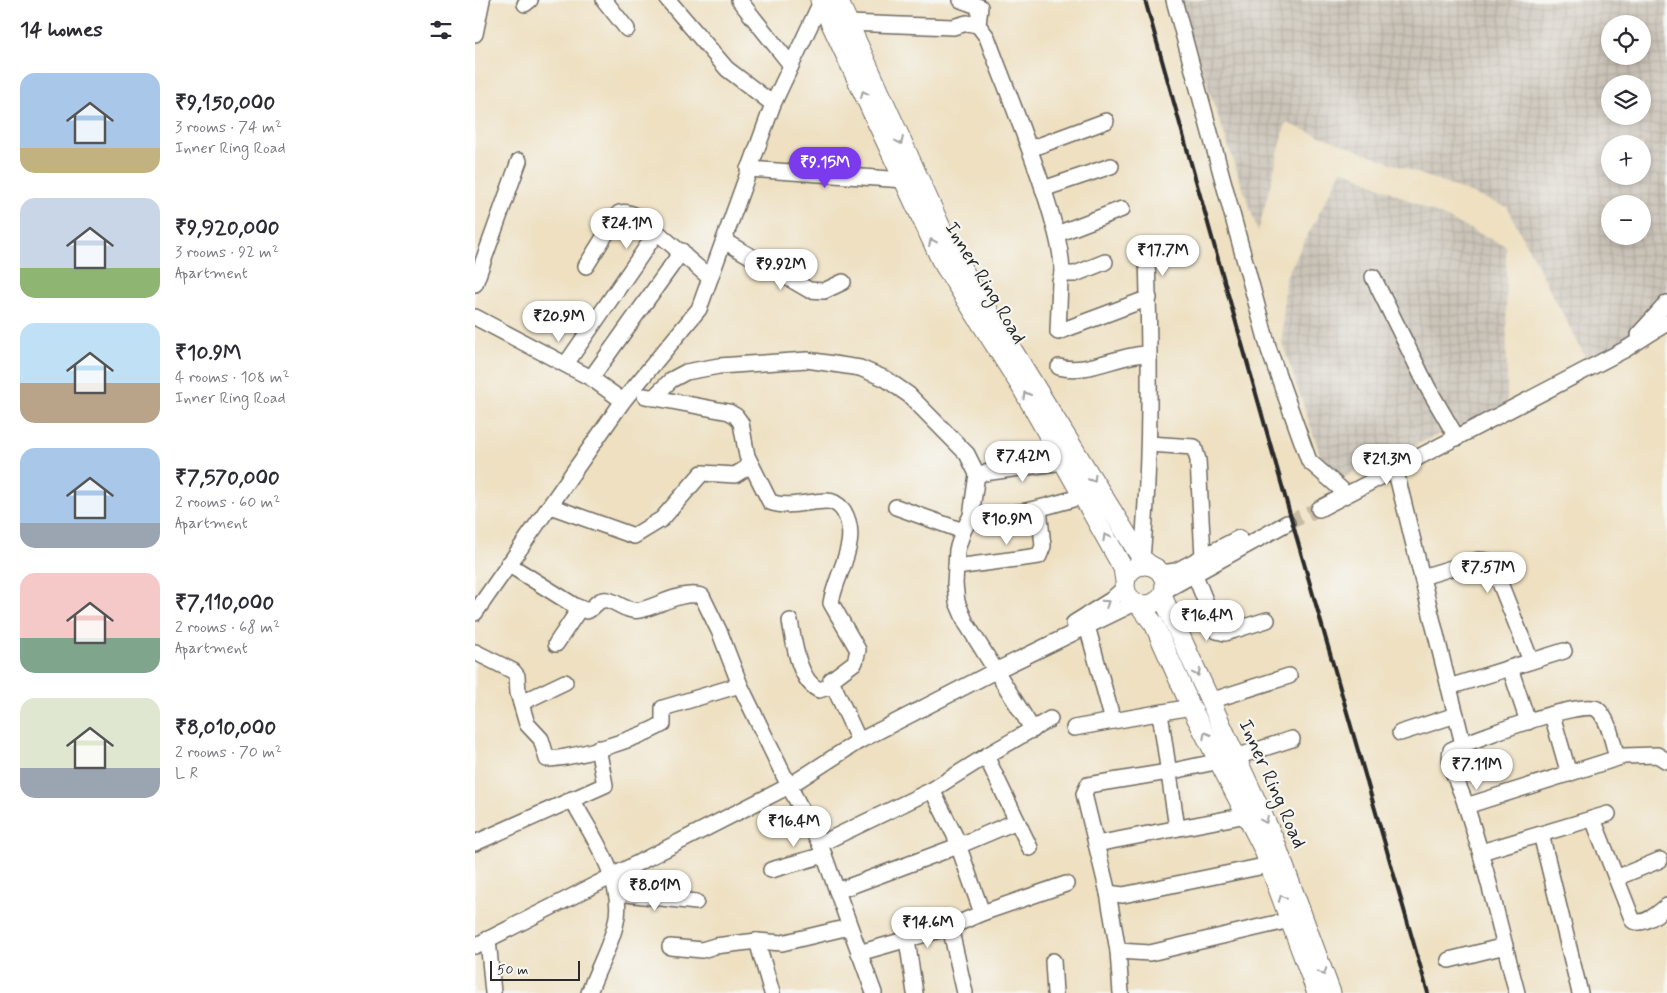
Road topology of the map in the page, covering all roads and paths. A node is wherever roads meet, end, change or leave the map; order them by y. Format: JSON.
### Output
{"nodes":[{"id":1,"x":482,"y":0,"type":"edge"},
{"id":2,"x":604,"y":0,"type":"edge"},
{"id":3,"x":668,"y":0,"type":"edge"},
{"id":4,"x":739,"y":0,"type":"edge"},
{"id":5,"x":825,"y":0,"type":"edge"},
{"id":6,"x":961,"y":0,"type":"edge"},
{"id":7,"x":1173,"y":0,"type":"edge"},
{"id":8,"x":981,"y":4,"type":"edge"},
{"id":9,"x":848,"y":23,"type":"junction"},
{"id":10,"x":979,"y":25,"type":"junction"},
{"id":11,"x":627,"y":29,"type":"dead end"},
{"id":12,"x":475,"y":34,"type":"edge"},
{"id":13,"x":791,"y":65,"type":"junction"},
{"id":14,"x":773,"y":104,"type":"junction"},
{"id":15,"x":1106,"y":122,"type":"dead end"},
{"id":16,"x":1030,"y":149,"type":"junction"},
{"id":17,"x":519,"y":160,"type":"dead end"},
{"id":18,"x":1111,"y":166,"type":"dead end"},
{"id":19,"x":748,"y":169,"type":"junction"},
{"id":20,"x":904,"y":180,"type":"junction"},
{"id":21,"x":1043,"y":189,"type":"junction"},
{"id":22,"x":1122,"y":209,"type":"dead end"},
{"id":23,"x":657,"y":232,"type":"junction"},
{"id":24,"x":1057,"y":234,"type":"junction"},
{"id":25,"x":724,"y":241,"type":"junction"},
{"id":26,"x":682,"y":251,"type":"junction"},
{"id":27,"x":1147,"y":257,"type":"dead end"},
{"id":28,"x":1105,"y":262,"type":"dead end"},
{"id":29,"x":586,"y":266,"type":"dead end"},
{"id":30,"x":1063,"y":274,"type":"junction"},
{"id":31,"x":1373,"y":277,"type":"dead end"},
{"id":32,"x":710,"y":278,"type":"junction"},
{"id":33,"x":843,"y":282,"type":"dead end"},
{"id":34,"x":475,"y":284,"type":"edge"},
{"id":35,"x":1149,"y":298,"type":"junction"},
{"id":36,"x":1667,"y":303,"type":"edge"},
{"id":37,"x":475,"y":317,"type":"edge"},
{"id":38,"x":1667,"y":323,"type":"edge"},
{"id":39,"x":1626,"y":349,"type":"junction"},
{"id":40,"x":1148,"y":354,"type":"junction"},
{"id":41,"x":566,"y":364,"type":"junction"},
{"id":42,"x":1059,"y":367,"type":"dead end"},
{"id":43,"x":591,"y":378,"type":"junction"},
{"id":44,"x":627,"y":397,"type":"junction"},
{"id":45,"x":653,"y":398,"type":"junction"},
{"id":46,"x":1456,"y":439,"type":"junction"},
{"id":47,"x":1149,"y":444,"type":"junction"},
{"id":48,"x":1063,"y":462,"type":"junction"},
{"id":49,"x":751,"y":465,"type":"junction"},
{"id":50,"x":1395,"y":468,"type":"junction"},
{"id":51,"x":977,"y":474,"type":"junction"},
{"id":52,"x":1341,"y":489,"type":"junction"},
{"id":53,"x":1083,"y":496,"type":"junction"},
{"id":54,"x":550,"y":506,"type":"junction"},
{"id":55,"x":897,"y":507,"type":"dead end"},
{"id":56,"x":1039,"y":509,"type":"junction"},
{"id":57,"x":971,"y":516,"type":"junction"},
{"id":58,"x":963,"y":531,"type":"junction"},
{"id":59,"x":1203,"y":557,"type":"junction"},
{"id":60,"x":508,"y":564,"type":"junction"},
{"id":61,"x":956,"y":567,"type":"junction"},
{"id":62,"x":1195,"y":575,"type":"junction"},
{"id":63,"x":1421,"y":576,"type":"junction"},
{"id":64,"x":1156,"y":577,"type":"junction"},
{"id":65,"x":1125,"y":584,"type":"junction"},
{"id":66,"x":1137,"y":604,"type":"junction"},
{"id":67,"x":580,"y":608,"type":"junction"},
{"id":68,"x":475,"y":613,"type":"edge"},
{"id":69,"x":1267,"y":620,"type":"dead end"},
{"id":70,"x":790,"y":621,"type":"dead end"},
{"id":71,"x":1087,"y":626,"type":"junction"},
{"id":72,"x":556,"y":644,"type":"dead end"},
{"id":73,"x":1564,"y":651,"type":"dead end"},
{"id":74,"x":475,"y":652,"type":"edge"},
{"id":75,"x":1531,"y":661,"type":"junction"},
{"id":76,"x":1000,"y":668,"type":"junction"},
{"id":77,"x":1510,"y":668,"type":"junction"},
{"id":78,"x":1289,"y":676,"type":"dead end"},
{"id":79,"x":565,"y":682,"type":"dead end"},
{"id":80,"x":740,"y":686,"type":"junction"},
{"id":81,"x":832,"y":686,"type":"junction"},
{"id":82,"x":1449,"y":686,"type":"junction"},
{"id":83,"x":1210,"y":701,"type":"junction"},
{"id":84,"x":521,"y":703,"type":"junction"},
{"id":85,"x":1191,"y":707,"type":"junction"},
{"id":86,"x":1160,"y":712,"type":"junction"},
{"id":87,"x":1456,"y":715,"type":"junction"},
{"id":88,"x":1552,"y":715,"type":"junction"},
{"id":89,"x":1051,"y":719,"type":"dead end"},
{"id":90,"x":1113,"y":721,"type":"junction"},
{"id":91,"x":1528,"y":722,"type":"junction"},
{"id":92,"x":1074,"y":728,"type":"dead end"},
{"id":93,"x":1033,"y":730,"type":"junction"},
{"id":94,"x":1400,"y":733,"type":"dead end"},
{"id":95,"x":1292,"y":739,"type":"dead end"},
{"id":96,"x":859,"y":741,"type":"junction"},
{"id":97,"x":1463,"y":744,"type":"junction"},
{"id":98,"x":598,"y":748,"type":"junction"},
{"id":99,"x":986,"y":756,"type":"junction"},
{"id":100,"x":1617,"y":758,"type":"junction"},
{"id":101,"x":1228,"y":759,"type":"junction"},
{"id":102,"x":1667,"y":761,"type":"edge"},
{"id":103,"x":1168,"y":772,"type":"junction"},
{"id":104,"x":1569,"y":774,"type":"junction"},
{"id":105,"x":789,"y":786,"type":"junction"},
{"id":106,"x":932,"y":790,"type":"junction"},
{"id":107,"x":572,"y":799,"type":"junction"},
{"id":108,"x":1466,"y":806,"type":"junction"},
{"id":109,"x":1608,"y":814,"type":"dead end"},
{"id":110,"x":1247,"y":815,"type":"junction"},
{"id":111,"x":1593,"y":819,"type":"junction"},
{"id":112,"x":1017,"y":821,"type":"junction"},
{"id":113,"x":1177,"y":828,"type":"junction"},
{"id":114,"x":1541,"y":834,"type":"junction"},
{"id":115,"x":475,"y":843,"type":"edge"},
{"id":116,"x":1096,"y":844,"type":"junction"},
{"id":117,"x":958,"y":846,"type":"junction"},
{"id":118,"x":1030,"y":848,"type":"dead end"},
{"id":119,"x":822,"y":849,"type":"junction"},
{"id":120,"x":1481,"y":852,"type":"junction"},
{"id":121,"x":1660,"y":860,"type":"dead end"},
{"id":122,"x":1269,"y":865,"type":"junction"},
{"id":123,"x":771,"y":870,"type":"dead end"},
{"id":124,"x":612,"y":876,"type":"junction"},
{"id":125,"x":1617,"y":878,"type":"junction"},
{"id":126,"x":1066,"y":884,"type":"dead end"},
{"id":127,"x":837,"y":891,"type":"junction"},
{"id":128,"x":618,"y":893,"type":"junction"},
{"id":129,"x":1108,"y":893,"type":"junction"},
{"id":130,"x":696,"y":902,"type":"dead end"},
{"id":131,"x":1667,"y":906,"type":"edge"},
{"id":132,"x":982,"y":913,"type":"junction"},
{"id":133,"x":1290,"y":920,"type":"junction"},
{"id":134,"x":849,"y":927,"type":"junction"},
{"id":135,"x":950,"y":927,"type":"junction"},
{"id":136,"x":907,"y":940,"type":"junction"},
{"id":137,"x":757,"y":942,"type":"junction"},
{"id":138,"x":482,"y":943,"type":"edge"},
{"id":139,"x":1505,"y":946,"type":"junction"},
{"id":140,"x":670,"y":947,"type":"dead end"},
{"id":141,"x":1118,"y":951,"type":"junction"},
{"id":142,"x":859,"y":953,"type":"junction"},
{"id":143,"x":1449,"y":960,"type":"dead end"},
{"id":144,"x":1053,"y":961,"type":"dead end"},
{"id":145,"x":870,"y":992,"type":"edge"},
{"id":146,"x":493,"y":993,"type":"edge"},
{"id":147,"x":589,"y":993,"type":"edge"},
{"id":148,"x":772,"y":993,"type":"edge"},
{"id":149,"x":915,"y":993,"type":"edge"},
{"id":150,"x":965,"y":993,"type":"edge"},
{"id":151,"x":1055,"y":993,"type":"edge"},
{"id":152,"x":1121,"y":993,"type":"edge"},
{"id":153,"x":1317,"y":993,"type":"edge"},
{"id":154,"x":1331,"y":993,"type":"edge"},
{"id":155,"x":1517,"y":993,"type":"edge"},
{"id":156,"x":1580,"y":993,"type":"edge"}],
"edges":[{"from":1,"to":12,"type":"street"},
{"from":2,"to":11,"type":"street"},
{"from":3,"to":14,"type":"street"},
{"from":4,"to":13,"type":"street"},
{"from":5,"to":9,"type":"main road","name":"Inner Ring Road"},
{"from":5,"to":13,"type":"street"},
{"from":20,"to":5,"type":"main road","name":"Inner Ring Road","one_way":true},
{"from":6,"to":8,"type":"street"},
{"from":7,"to":52,"type":"street"},
{"from":8,"to":10,"type":"street"},
{"from":9,"to":10,"type":"street"},
{"from":9,"to":64,"type":"main road","name":"Inner Ring Road","one_way":true},
{"from":10,"to":16,"type":"street"},
{"from":13,"to":14,"type":"street"},
{"from":14,"to":19,"type":"street"},
{"from":15,"to":16,"type":"street"},
{"from":16,"to":21,"type":"street"},
{"from":17,"to":34,"type":"street"},
{"from":18,"to":21,"type":"street"},
{"from":19,"to":20,"type":"street"},
{"from":19,"to":25,"type":"street"},
{"from":48,"to":20,"type":"main road","name":"Inner Ring Road","one_way":true},
{"from":21,"to":24,"type":"street"},
{"from":22,"to":24,"type":"street"},
{"from":23,"to":26,"type":"street"},
{"from":23,"to":29,"type":"street"},
{"from":23,"to":41,"type":"street"},
{"from":24,"to":30,"type":"street"},
{"from":25,"to":32,"type":"street"},
{"from":25,"to":33,"type":"street"},
{"from":26,"to":32,"type":"street"},
{"from":26,"to":43,"type":"street"},
{"from":27,"to":35,"type":"street"},
{"from":28,"to":30,"type":"street"},
{"from":30,"to":35,"type":"street"},
{"from":31,"to":46,"type":"street"},
{"from":32,"to":44,"type":"street"},
{"from":35,"to":40,"type":"street"},
{"from":36,"to":39,"type":"street"},
{"from":37,"to":41,"type":"street"},
{"from":38,"to":39,"type":"street"},
{"from":39,"to":46,"type":"street"},
{"from":40,"to":42,"type":"street"},
{"from":40,"to":47,"type":"street"},
{"from":41,"to":43,"type":"street"},
{"from":43,"to":44,"type":"street"},
{"from":44,"to":45,"type":"street"},
{"from":44,"to":54,"type":"street"},
{"from":45,"to":49,"type":"street"},
{"from":45,"to":51,"type":"street"},
{"from":46,"to":50,"type":"street"},
{"from":46,"to":52,"type":"street"},
{"from":47,"to":59,"type":"street"},
{"from":47,"to":64,"type":"street"},
{"from":48,"to":51,"type":"street"},
{"from":48,"to":53,"type":"main road","name":"Inner Ring Road"},
{"from":49,"to":54,"type":"street"},
{"from":49,"to":81,"type":"street"},
{"from":50,"to":52,"type":"street"},
{"from":50,"to":63,"type":"street"},
{"from":51,"to":57,"type":"street"},
{"from":53,"to":56,"type":"street"},
{"from":65,"to":53,"type":"main road","name":"Inner Ring Road","one_way":true},
{"from":54,"to":60,"type":"street"},
{"from":55,"to":58,"type":"street"},
{"from":56,"to":57,"type":"street"},
{"from":56,"to":61,"type":"street"},
{"from":57,"to":58,"type":"street"},
{"from":58,"to":61,"type":"street"},
{"from":59,"to":62,"type":"street"},
{"from":59,"to":64,"type":"street"},
{"from":60,"to":67,"type":"street"},
{"from":60,"to":68,"type":"street"},
{"from":61,"to":76,"type":"street"},
{"from":62,"to":64,"type":"street"},
{"from":62,"to":69,"type":"street"},
{"from":63,"to":75,"type":"street"},
{"from":63,"to":82,"type":"street"},
{"from":64,"to":65,"type":"main road"},
{"from":64,"to":66,"type":"main road"},
{"from":64,"to":83,"type":"main road","name":"Inner Ring Road","one_way":true},
{"from":65,"to":66,"type":"main road"},
{"from":76,"to":65,"type":"street","one_way":true},
{"from":66,"to":71,"type":"street"},
{"from":66,"to":85,"type":"main road","name":"Inner Ring Road"},
{"from":67,"to":72,"type":"street"},
{"from":67,"to":80,"type":"street"},
{"from":70,"to":81,"type":"street"},
{"from":71,"to":76,"type":"street"},
{"from":71,"to":90,"type":"street"},
{"from":73,"to":75,"type":"street"},
{"from":74,"to":84,"type":"street"},
{"from":75,"to":77,"type":"street"},
{"from":76,"to":93,"type":"street"},
{"from":76,"to":96,"type":"street"},
{"from":77,"to":82,"type":"street"},
{"from":77,"to":91,"type":"street"},
{"from":78,"to":83,"type":"street"},
{"from":79,"to":84,"type":"street"},
{"from":80,"to":98,"type":"street"},
{"from":80,"to":105,"type":"street"},
{"from":81,"to":96,"type":"street"},
{"from":82,"to":87,"type":"street"},
{"from":83,"to":101,"type":"main road","name":"Inner Ring Road"},
{"from":84,"to":98,"type":"street"},
{"from":85,"to":86,"type":"street"},
{"from":101,"to":85,"type":"main road","name":"Inner Ring Road","one_way":true},
{"from":86,"to":90,"type":"street"},
{"from":86,"to":103,"type":"street"},
{"from":87,"to":94,"type":"street"},
{"from":87,"to":97,"type":"street"},
{"from":88,"to":91,"type":"street"},
{"from":88,"to":100,"type":"street"},
{"from":88,"to":104,"type":"street"},
{"from":89,"to":93,"type":"street"},
{"from":90,"to":92,"type":"street"},
{"from":91,"to":97,"type":"street"},
{"from":93,"to":99,"type":"street"},
{"from":95,"to":101,"type":"street"},
{"from":96,"to":105,"type":"street"},
{"from":97,"to":108,"type":"street"},
{"from":98,"to":107,"type":"street"},
{"from":99,"to":106,"type":"street"},
{"from":99,"to":112,"type":"street"},
{"from":100,"to":102,"type":"street"},
{"from":100,"to":104,"type":"street"},
{"from":101,"to":103,"type":"street"},
{"from":101,"to":110,"type":"main road","name":"Inner Ring Road"},
{"from":101,"to":154,"type":"main road","name":"Inner Ring Road","one_way":true},
{"from":103,"to":113,"type":"street"},
{"from":103,"to":116,"type":"street"},
{"from":104,"to":108,"type":"street"},
{"from":105,"to":119,"type":"street"},
{"from":105,"to":124,"type":"street"},
{"from":106,"to":117,"type":"street"},
{"from":106,"to":119,"type":"street"},
{"from":107,"to":115,"type":"street"},
{"from":107,"to":124,"type":"street"},
{"from":108,"to":120,"type":"street"},
{"from":109,"to":111,"type":"street"},
{"from":110,"to":113,"type":"street"},
{"from":110,"to":122,"type":"main road","name":"Inner Ring Road"},
{"from":111,"to":114,"type":"street"},
{"from":111,"to":125,"type":"street"},
{"from":112,"to":117,"type":"street"},
{"from":112,"to":118,"type":"street"},
{"from":113,"to":116,"type":"street"},
{"from":114,"to":120,"type":"street"},
{"from":114,"to":156,"type":"street"},
{"from":116,"to":129,"type":"street"},
{"from":117,"to":127,"type":"street"},
{"from":117,"to":132,"type":"street"},
{"from":119,"to":123,"type":"street"},
{"from":119,"to":127,"type":"street"},
{"from":120,"to":139,"type":"street"},
{"from":121,"to":125,"type":"street"},
{"from":122,"to":129,"type":"street"},
{"from":133,"to":122,"type":"main road","name":"Inner Ring Road","one_way":true},
{"from":124,"to":128,"type":"street"},
{"from":124,"to":138,"type":"street"},
{"from":125,"to":131,"type":"street"},
{"from":126,"to":132,"type":"street"},
{"from":127,"to":134,"type":"street"},
{"from":128,"to":130,"type":"street"},
{"from":128,"to":147,"type":"street"},
{"from":129,"to":141,"type":"street"},
{"from":132,"to":135,"type":"street"},
{"from":133,"to":141,"type":"street"},
{"from":133,"to":153,"type":"main road","name":"Inner Ring Road"},
{"from":134,"to":137,"type":"street"},
{"from":134,"to":142,"type":"street"},
{"from":135,"to":136,"type":"street"},
{"from":135,"to":150,"type":"street"},
{"from":136,"to":142,"type":"street"},
{"from":136,"to":149,"type":"street"},
{"from":137,"to":140,"type":"street"},
{"from":137,"to":148,"type":"street"},
{"from":138,"to":146,"type":"street"},
{"from":139,"to":143,"type":"street"},
{"from":139,"to":155,"type":"street"},
{"from":141,"to":152,"type":"street"},
{"from":142,"to":145,"type":"street"},
{"from":144,"to":151,"type":"street"}]}
